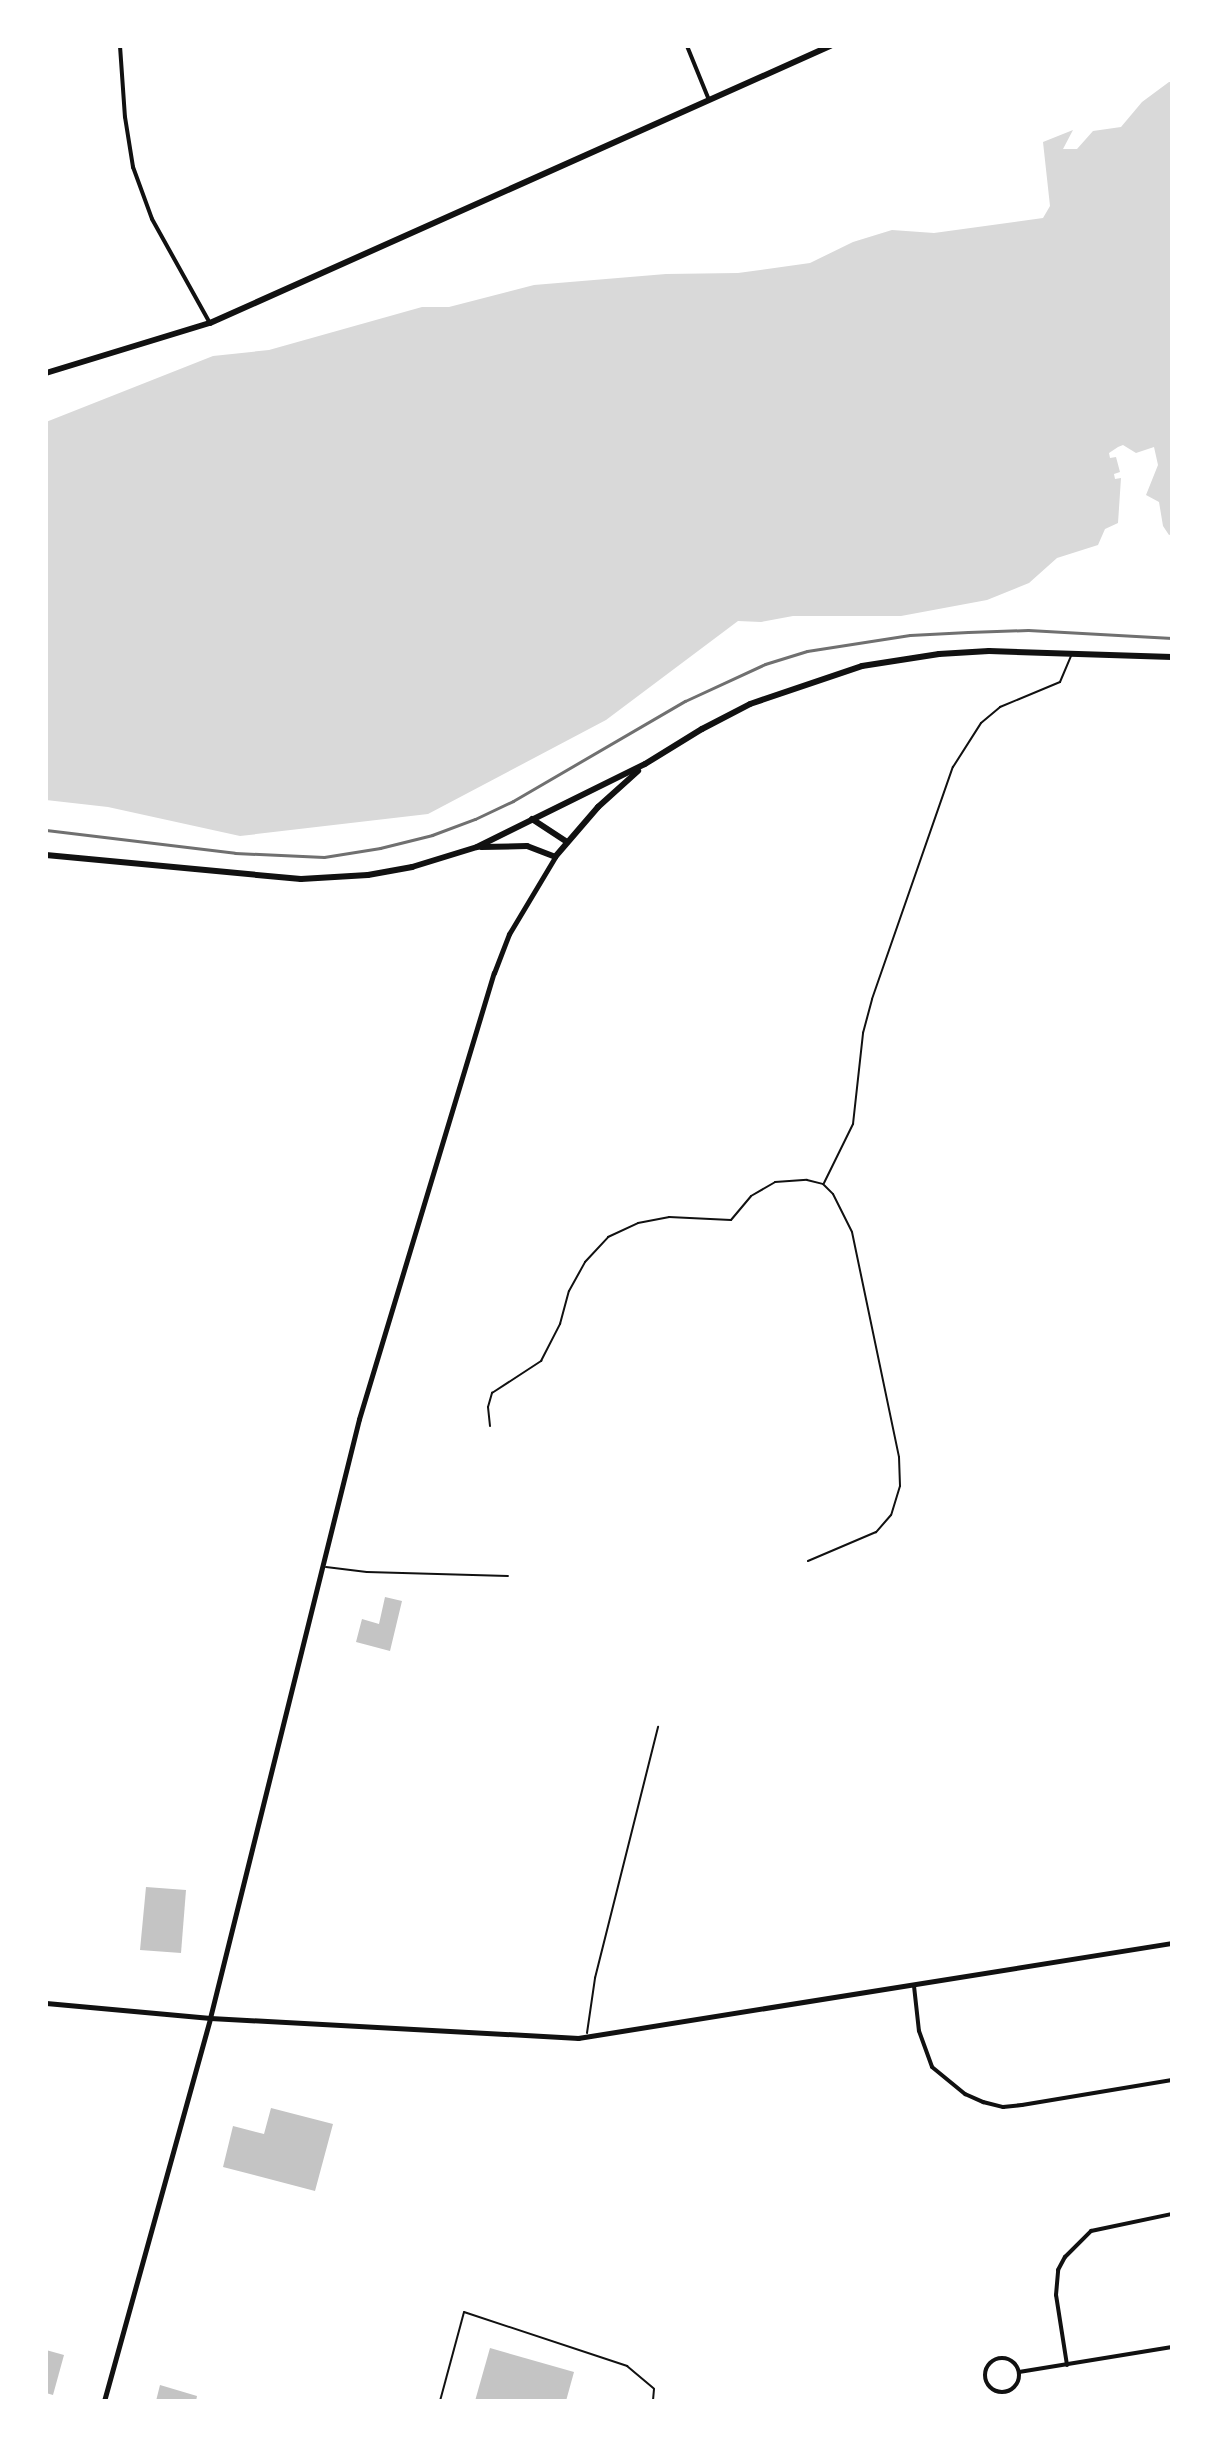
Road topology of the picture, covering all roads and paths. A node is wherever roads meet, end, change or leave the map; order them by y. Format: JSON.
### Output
{"nodes":[{"id":1,"x":120,"y":46,"type":"edge"},
{"id":2,"x":687,"y":46,"type":"edge"},
{"id":3,"x":830,"y":46,"type":"edge"},
{"id":4,"x":709,"y":100,"type":"junction"},
{"id":5,"x":210,"y":323,"type":"junction"},
{"id":6,"x":46,"y":373,"type":"edge"},
{"id":7,"x":1072,"y":651,"type":"junction"},
{"id":8,"x":1172,"y":657,"type":"edge"},
{"id":9,"x":645,"y":764,"type":"junction"},
{"id":10,"x":532,"y":819,"type":"junction"},
{"id":11,"x":567,"y":842,"type":"junction"},
{"id":12,"x":477,"y":847,"type":"junction"},
{"id":13,"x":46,"y":855,"type":"edge"},
{"id":14,"x":555,"y":857,"type":"junction"},
{"id":15,"x":823,"y":1184,"type":"junction"},
{"id":16,"x":490,"y":1426,"type":"dead end"},
{"id":17,"x":808,"y":1561,"type":"dead end"},
{"id":18,"x":321,"y":1566,"type":"junction"},
{"id":19,"x":508,"y":1576,"type":"dead end"},
{"id":20,"x":658,"y":1727,"type":"dead end"},
{"id":21,"x":1172,"y":1943,"type":"edge"},
{"id":22,"x":914,"y":1986,"type":"junction"},
{"id":23,"x":46,"y":2003,"type":"edge"},
{"id":24,"x":210,"y":2018,"type":"junction"},
{"id":25,"x":587,"y":2036,"type":"junction"},
{"id":26,"x":1172,"y":2080,"type":"edge"},
{"id":27,"x":1172,"y":2214,"type":"edge"},
{"id":28,"x":1172,"y":2347,"type":"edge"},
{"id":29,"x":1067,"y":2365,"type":"junction"},
{"id":30,"x":1019,"y":2372,"type":"junction"},
{"id":31,"x":104,"y":2401,"type":"edge"},
{"id":32,"x":440,"y":2401,"type":"edge"},
{"id":33,"x":653,"y":2401,"type":"edge"}],
"edges":[{"from":1,"to":5,"type":"street"},
{"from":2,"to":4,"type":"street"},
{"from":3,"to":4,"type":"main road"},
{"from":4,"to":5,"type":"main road"},
{"from":5,"to":6,"type":"main road"},
{"from":7,"to":8,"type":"main road"},
{"from":7,"to":9,"type":"main road"},
{"from":7,"to":15,"type":"lane"},
{"from":9,"to":10,"type":"main road"},
{"from":9,"to":11,"type":"main road"},
{"from":10,"to":11,"type":"main road"},
{"from":10,"to":12,"type":"main road"},
{"from":11,"to":14,"type":"main road"},
{"from":12,"to":13,"type":"main road"},
{"from":12,"to":14,"type":"main road"},
{"from":14,"to":18,"type":"main road"},
{"from":15,"to":16,"type":"lane"},
{"from":15,"to":17,"type":"lane"},
{"from":18,"to":19,"type":"lane"},
{"from":18,"to":24,"type":"main road"},
{"from":20,"to":25,"type":"lane"},
{"from":21,"to":22,"type":"main road"},
{"from":22,"to":25,"type":"main road"},
{"from":22,"to":26,"type":"street"},
{"from":23,"to":24,"type":"main road"},
{"from":24,"to":25,"type":"main road"},
{"from":24,"to":31,"type":"main road"},
{"from":27,"to":29,"type":"street"},
{"from":28,"to":29,"type":"street"},
{"from":29,"to":30,"type":"street"},
{"from":30,"to":30,"type":"street"},
{"from":32,"to":33,"type":"lane"}]}
